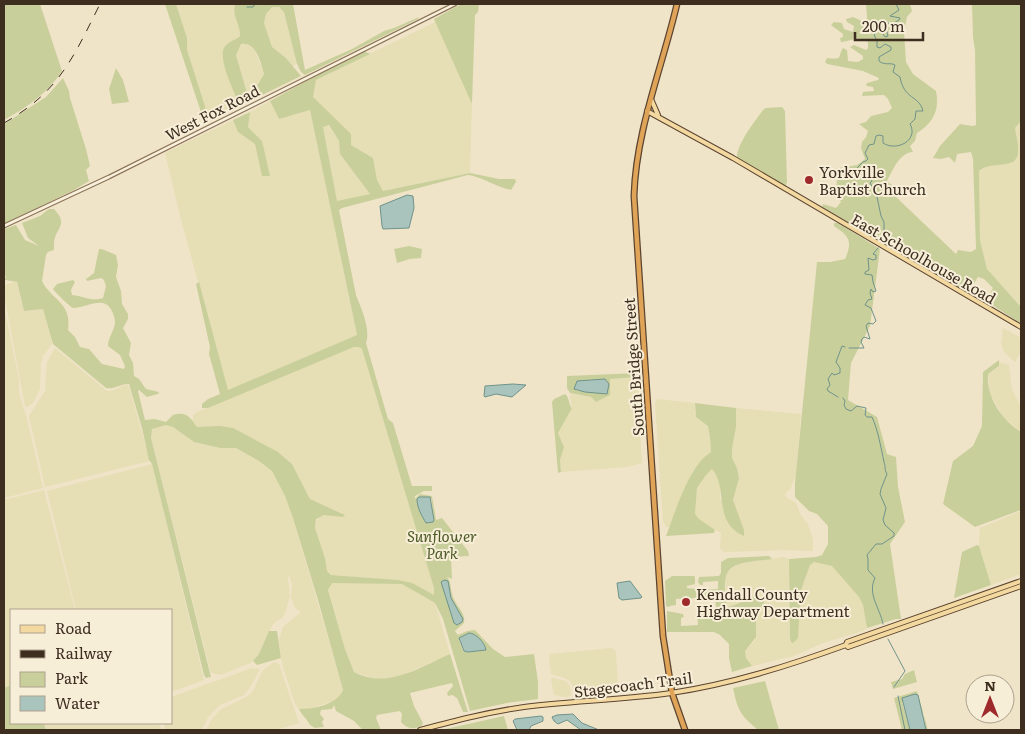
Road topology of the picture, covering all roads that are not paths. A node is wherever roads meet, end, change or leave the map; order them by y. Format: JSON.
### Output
{"nodes":[{"id":1,"x":455,"y":4,"type":"edge"},
{"id":2,"x":677,"y":4,"type":"edge"},
{"id":3,"x":651,"y":99,"type":"junction"},
{"id":4,"x":647,"y":111,"type":"junction"},
{"id":5,"x":660,"y":117,"type":"junction"},
{"id":6,"x":4,"y":226,"type":"edge"},
{"id":7,"x":1021,"y":327,"type":"edge"},
{"id":8,"x":1021,"y":581,"type":"edge"},
{"id":9,"x":1021,"y":586,"type":"edge"},
{"id":10,"x":846,"y":645,"type":"junction"},
{"id":11,"x":672,"y":693,"type":"junction"},
{"id":12,"x":420,"y":730,"type":"edge"},
{"id":13,"x":685,"y":730,"type":"edge"}],
"edges":[{"from":1,"to":6,"type":"street","name":"West Fox Road"},
{"from":2,"to":3,"type":"highway","name":"South Bridge Street"},
{"from":3,"to":4,"type":"highway","name":"South Bridge Street"},
{"from":3,"to":5,"type":"main road"},
{"from":4,"to":5,"type":"main road","name":"East Schoolhouse Road"},
{"from":4,"to":11,"type":"highway","name":"South Bridge Street"},
{"from":5,"to":7,"type":"main road","name":"East Schoolhouse Road"},
{"from":8,"to":10,"type":"main road","name":"Stagecoach Trail"},
{"from":9,"to":10,"type":"main road","name":"Stagecoach Trail"},
{"from":10,"to":11,"type":"main road","name":"Stagecoach Trail"},
{"from":11,"to":12,"type":"main road","name":"Stagecoach Trail"},
{"from":11,"to":13,"type":"highway","name":"South Bridge Street"}]}
